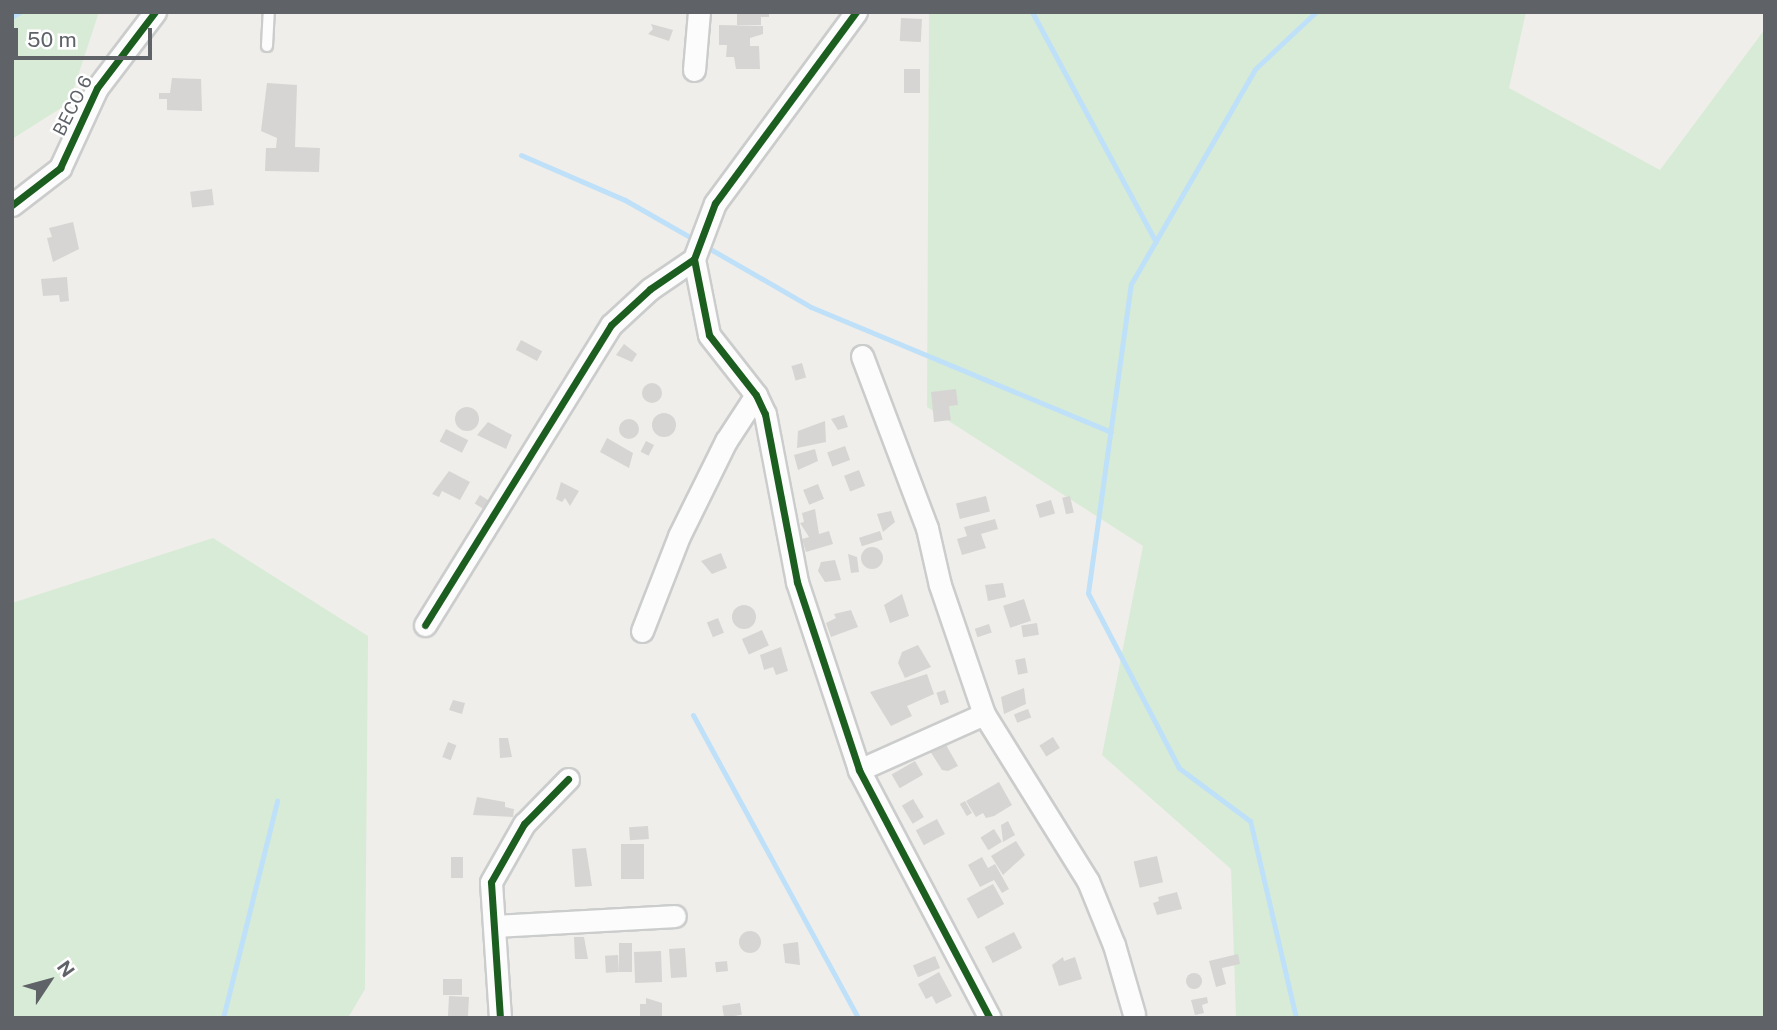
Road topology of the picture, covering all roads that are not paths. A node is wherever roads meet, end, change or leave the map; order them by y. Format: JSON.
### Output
{"nodes":[{"id":1,"x":155,"y":12,"type":"edge"},
{"id":2,"x":269,"y":12,"type":"edge"},
{"id":3,"x":699,"y":12,"type":"edge"},
{"id":4,"x":856,"y":12,"type":"edge"},
{"id":5,"x":267,"y":46,"type":"dead end"},
{"id":6,"x":694,"y":70,"type":"dead end"},
{"id":7,"x":12,"y":205,"type":"edge"},
{"id":8,"x":694,"y":259,"type":"junction"},
{"id":9,"x":862,"y":356,"type":"dead end"},
{"id":10,"x":755,"y":395,"type":"junction"},
{"id":11,"x":425,"y":625,"type":"dead end"},
{"id":12,"x":642,"y":631,"type":"dead end"},
{"id":13,"x":984,"y":713,"type":"junction"},
{"id":14,"x":859,"y":770,"type":"junction"},
{"id":15,"x":568,"y":779,"type":"dead end"},
{"id":16,"x":675,"y":916,"type":"dead end"},
{"id":17,"x":496,"y":926,"type":"junction"},
{"id":18,"x":1135,"y":1014,"type":"dead end"},
{"id":19,"x":500,"y":1018,"type":"edge"},
{"id":20,"x":990,"y":1018,"type":"edge"}],
"edges":[{"from":1,"to":7,"type":"street","name":"BECO 6"},
{"from":2,"to":5,"type":"lane"},
{"from":3,"to":6,"type":"street"},
{"from":4,"to":8,"type":"street"},
{"from":8,"to":10,"type":"street"},
{"from":8,"to":11,"type":"street"},
{"from":9,"to":13,"type":"street"},
{"from":10,"to":12,"type":"street"},
{"from":10,"to":14,"type":"street"},
{"from":13,"to":14,"type":"street"},
{"from":13,"to":18,"type":"street"},
{"from":14,"to":20,"type":"street"},
{"from":15,"to":17,"type":"street"},
{"from":16,"to":17,"type":"street"},
{"from":17,"to":19,"type":"street"}]}
